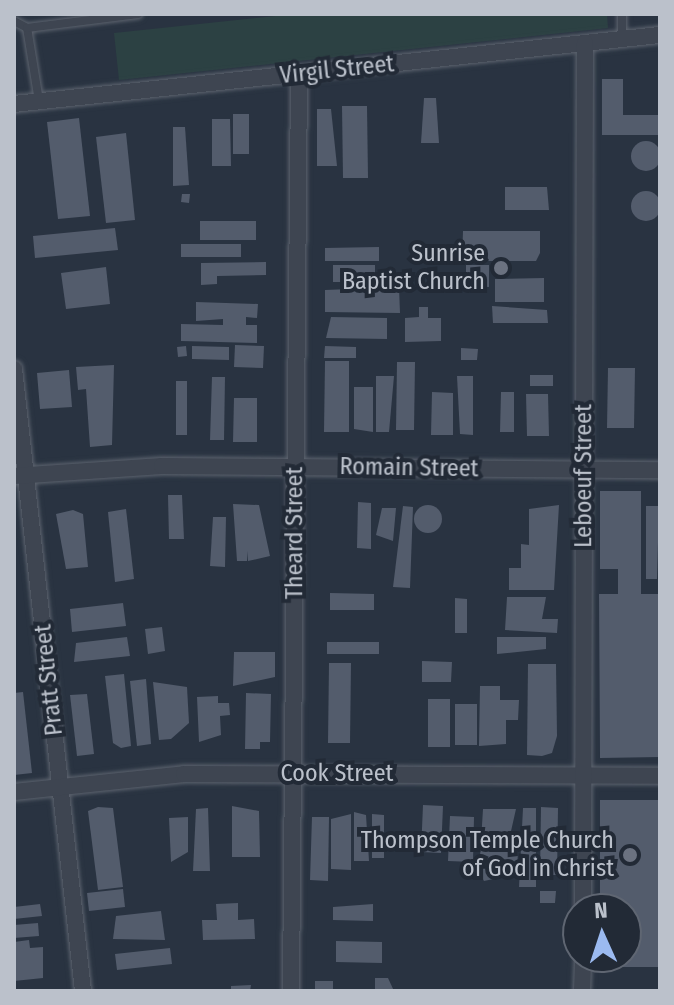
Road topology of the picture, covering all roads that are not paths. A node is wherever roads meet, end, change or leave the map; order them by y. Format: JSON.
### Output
{"nodes":[{"id":1,"x":138,"y":14,"type":"edge"},
{"id":2,"x":622,"y":14,"type":"edge"},
{"id":3,"x":14,"y":21,"type":"edge"},
{"id":4,"x":27,"y":28,"type":"junction"},
{"id":5,"x":660,"y":35,"type":"edge"},
{"id":6,"x":622,"y":39,"type":"junction"},
{"id":7,"x":585,"y":43,"type":"junction"},
{"id":8,"x":299,"y":74,"type":"junction"},
{"id":9,"x":39,"y":101,"type":"junction"},
{"id":10,"x":14,"y":104,"type":"edge"},
{"id":11,"x":14,"y":369,"type":"edge"},
{"id":12,"x":296,"y":467,"type":"junction"},
{"id":13,"x":660,"y":470,"type":"edge"},
{"id":14,"x":584,"y":471,"type":"junction"},
{"id":15,"x":20,"y":476,"type":"edge"},
{"id":16,"x":294,"y":774,"type":"junction"},
{"id":17,"x":584,"y":776,"type":"junction"},
{"id":18,"x":660,"y":776,"type":"edge"},
{"id":19,"x":61,"y":787,"type":"junction"},
{"id":20,"x":14,"y":792,"type":"edge"},
{"id":21,"x":583,"y":893,"type":"edge"},
{"id":22,"x":83,"y":991,"type":"edge"},
{"id":23,"x":291,"y":991,"type":"edge"}],
"edges":[{"from":1,"to":4,"type":"lane"},
{"from":2,"to":6,"type":"lane"},
{"from":3,"to":4,"type":"lane"},
{"from":4,"to":9,"type":"lane"},
{"from":5,"to":6,"type":"street","name":"Virgil Street"},
{"from":6,"to":7,"type":"street","name":"Virgil Street"},
{"from":7,"to":8,"type":"street","name":"Virgil Street"},
{"from":7,"to":14,"type":"street","name":"Leboeuf Street"},
{"from":8,"to":9,"type":"street","name":"Virgil Street"},
{"from":8,"to":12,"type":"street","name":"Theard Street"},
{"from":9,"to":10,"type":"street","name":"Virgil Street"},
{"from":11,"to":15,"type":"street","name":"Pratt Street"},
{"from":12,"to":14,"type":"street","name":"Romain Street"},
{"from":12,"to":15,"type":"street","name":"Romain Street"},
{"from":12,"to":16,"type":"street","name":"Theard Street"},
{"from":13,"to":14,"type":"street","name":"Romain Street"},
{"from":14,"to":17,"type":"street","name":"Leboeuf Street"},
{"from":15,"to":19,"type":"street","name":"Pratt Street"},
{"from":16,"to":17,"type":"street","name":"Cook Street"},
{"from":16,"to":19,"type":"street","name":"Cook Street"},
{"from":16,"to":23,"type":"street","name":"Theard Street"},
{"from":17,"to":18,"type":"street","name":"Cook Street"},
{"from":17,"to":21,"type":"street","name":"Leboeuf Street"},
{"from":19,"to":20,"type":"street","name":"Cook Street"},
{"from":19,"to":22,"type":"street","name":"Pratt Street"}]}
